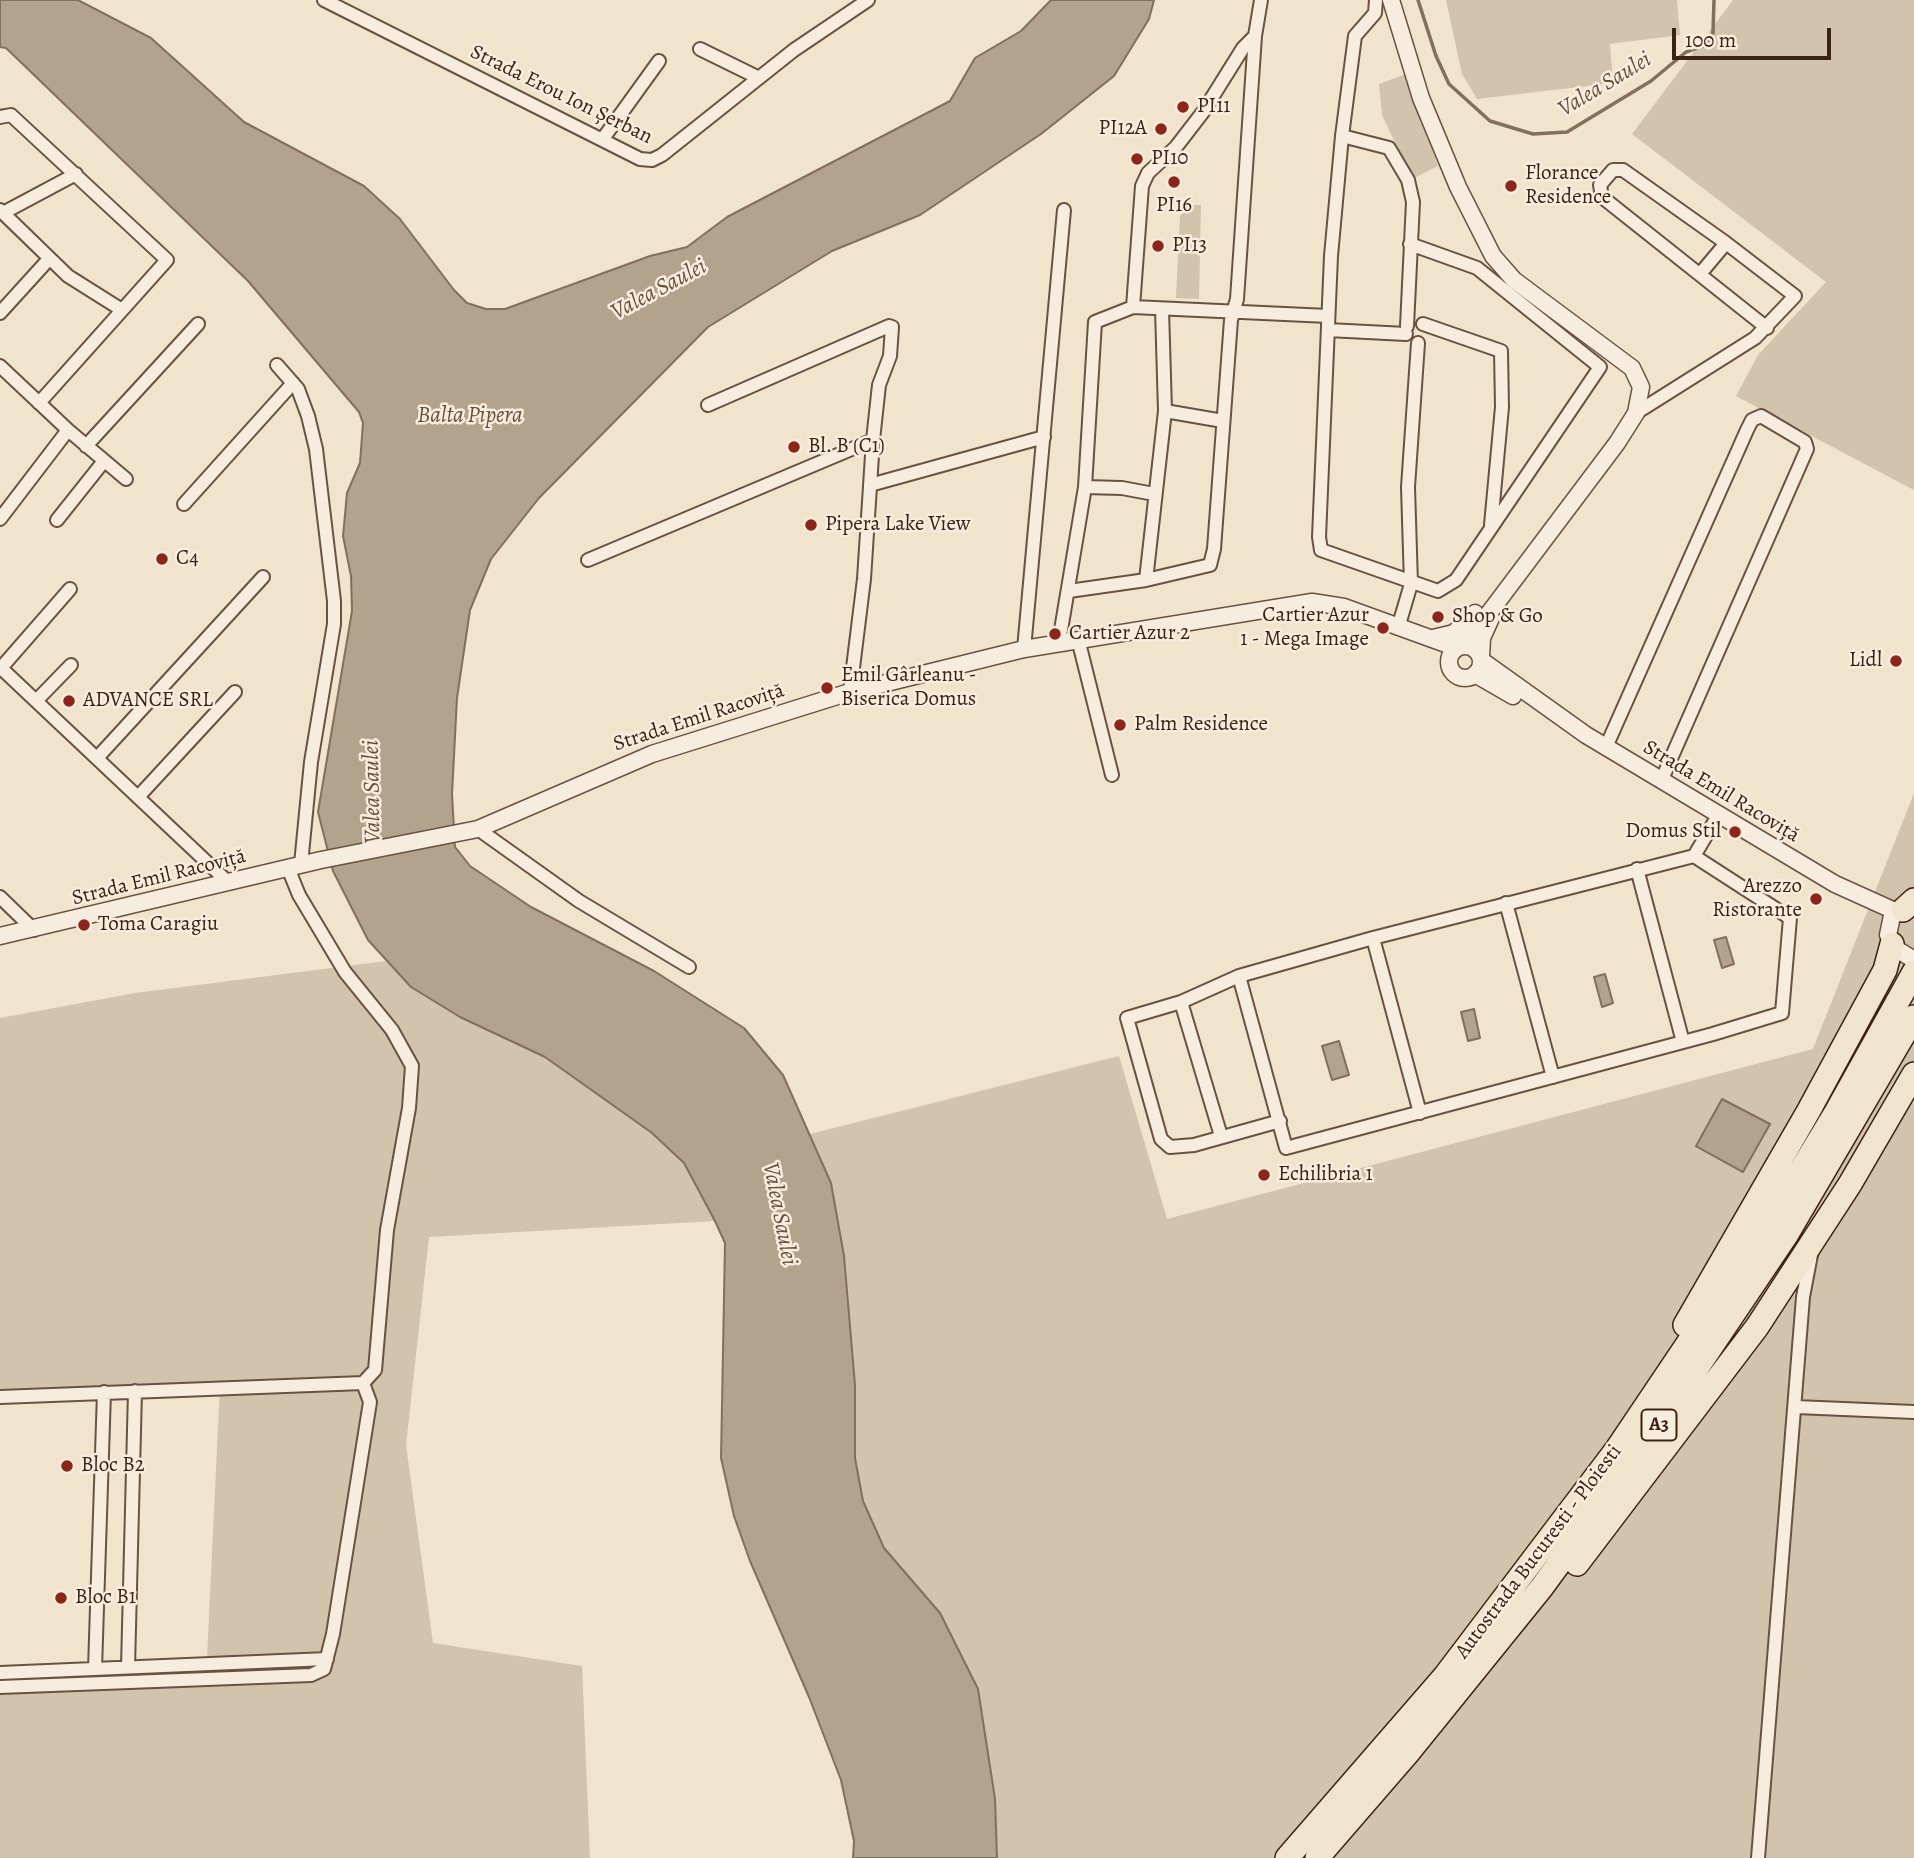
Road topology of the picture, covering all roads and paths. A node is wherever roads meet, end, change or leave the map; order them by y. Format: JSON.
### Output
{"nodes":[{"id":1,"x":324,"y":0,"type":"edge"},
{"id":2,"x":868,"y":0,"type":"edge"},
{"id":3,"x":1261,"y":0,"type":"edge"},
{"id":4,"x":1376,"y":0,"type":"edge"},
{"id":5,"x":1391,"y":0,"type":"edge"},
{"id":6,"x":1255,"y":36,"type":"junction"},
{"id":7,"x":700,"y":49,"type":"dead end"},
{"id":8,"x":659,"y":61,"type":"dead end"},
{"id":9,"x":759,"y":78,"type":"junction"},
{"id":10,"x":0,"y":117,"type":"edge"},
{"id":11,"x":1342,"y":136,"type":"junction"},
{"id":12,"x":602,"y":140,"type":"junction"},
{"id":13,"x":76,"y":174,"type":"junction"},
{"id":14,"x":1064,"y":210,"type":"dead end"},
{"id":15,"x":2,"y":212,"type":"edge"},
{"id":16,"x":1726,"y":243,"type":"junction"},
{"id":17,"x":1410,"y":244,"type":"junction"},
{"id":18,"x":50,"y":259,"type":"junction"},
{"id":19,"x":1700,"y":274,"type":"junction"},
{"id":20,"x":1133,"y":307,"type":"junction"},
{"id":21,"x":1162,"y":309,"type":"junction"},
{"id":22,"x":122,"y":310,"type":"junction"},
{"id":23,"x":1234,"y":311,"type":"junction"},
{"id":24,"x":0,"y":313,"type":"edge"},
{"id":25,"x":1328,"y":316,"type":"junction"},
{"id":26,"x":198,"y":324,"type":"dead end"},
{"id":27,"x":1423,"y":324,"type":"junction"},
{"id":28,"x":1767,"y":328,"type":"junction"},
{"id":29,"x":1328,"y":330,"type":"junction"},
{"id":30,"x":1407,"y":330,"type":"junction"},
{"id":31,"x":1418,"y":342,"type":"junction"},
{"id":32,"x":277,"y":365,"type":"dead end"},
{"id":33,"x":0,"y":366,"type":"edge"},
{"id":34,"x":293,"y":383,"type":"junction"},
{"id":35,"x":39,"y":403,"type":"junction"},
{"id":36,"x":708,"y":405,"type":"dead end"},
{"id":37,"x":1165,"y":411,"type":"junction"},
{"id":38,"x":1636,"y":412,"type":"junction"},
{"id":39,"x":1223,"y":421,"type":"junction"},
{"id":40,"x":68,"y":430,"type":"junction"},
{"id":41,"x":1044,"y":437,"type":"junction"},
{"id":42,"x":873,"y":440,"type":"junction"},
{"id":43,"x":86,"y":446,"type":"junction"},
{"id":44,"x":104,"y":461,"type":"junction"},
{"id":45,"x":126,"y":479,"type":"dead end"},
{"id":46,"x":870,"y":485,"type":"junction"},
{"id":47,"x":1086,"y":486,"type":"junction"},
{"id":48,"x":1154,"y":494,"type":"junction"},
{"id":49,"x":184,"y":504,"type":"dead end"},
{"id":50,"x":0,"y":519,"type":"edge"},
{"id":51,"x":57,"y":520,"type":"dead end"},
{"id":52,"x":1490,"y":529,"type":"junction"},
{"id":53,"x":1538,"y":547,"type":"junction"},
{"id":54,"x":588,"y":561,"type":"dead end"},
{"id":55,"x":263,"y":578,"type":"dead end"},
{"id":56,"x":1146,"y":580,"type":"junction"},
{"id":57,"x":1411,"y":584,"type":"junction"},
{"id":58,"x":70,"y":589,"type":"dead end"},
{"id":59,"x":1069,"y":590,"type":"junction"},
{"id":60,"x":1398,"y":628,"type":"junction"},
{"id":61,"x":1425,"y":637,"type":"junction"},
{"id":62,"x":1078,"y":639,"type":"junction"},
{"id":63,"x":1059,"y":642,"type":"junction"},
{"id":64,"x":1024,"y":649,"type":"junction"},
{"id":65,"x":1457,"y":650,"type":"junction"},
{"id":66,"x":1479,"y":664,"type":"junction"},
{"id":67,"x":71,"y":665,"type":"dead end"},
{"id":68,"x":0,"y":667,"type":"edge"},
{"id":69,"x":235,"y":692,"type":"dead end"},
{"id":70,"x":850,"y":692,"type":"junction"},
{"id":71,"x":36,"y":701,"type":"junction"},
{"id":72,"x":1606,"y":747,"type":"junction"},
{"id":73,"x":97,"y":758,"type":"junction"},
{"id":74,"x":1112,"y":775,"type":"dead end"},
{"id":75,"x":1662,"y":779,"type":"junction"},
{"id":76,"x":138,"y":797,"type":"junction"},
{"id":77,"x":1719,"y":814,"type":"junction"},
{"id":78,"x":478,"y":829,"type":"junction"},
{"id":79,"x":1696,"y":853,"type":"junction"},
{"id":80,"x":295,"y":866,"type":"junction"},
{"id":81,"x":1637,"y":869,"type":"junction"},
{"id":82,"x":229,"y":883,"type":"junction"},
{"id":83,"x":1835,"y":884,"type":"junction"},
{"id":84,"x":0,"y":897,"type":"edge"},
{"id":85,"x":1506,"y":902,"type":"junction"},
{"id":86,"x":1907,"y":908,"type":"edge"},
{"id":87,"x":34,"y":930,"type":"junction"},
{"id":88,"x":0,"y":936,"type":"edge"},
{"id":89,"x":1890,"y":936,"type":"junction"},
{"id":90,"x":1373,"y":938,"type":"junction"},
{"id":91,"x":1914,"y":960,"type":"edge"},
{"id":92,"x":689,"y":967,"type":"dead end"},
{"id":93,"x":1914,"y":972,"type":"edge"},
{"id":94,"x":1239,"y":976,"type":"junction"},
{"id":95,"x":1181,"y":1003,"type":"junction"},
{"id":96,"x":1914,"y":1017,"type":"edge"},
{"id":97,"x":1683,"y":1042,"type":"junction"},
{"id":98,"x":1873,"y":1070,"type":"junction"},
{"id":99,"x":1914,"y":1074,"type":"edge"},
{"id":100,"x":1553,"y":1077,"type":"junction"},
{"id":101,"x":1420,"y":1112,"type":"junction"},
{"id":102,"x":1280,"y":1121,"type":"junction"},
{"id":103,"x":1221,"y":1136,"type":"junction"},
{"id":104,"x":1813,"y":1245,"type":"junction"},
{"id":105,"x":363,"y":1383,"type":"junction"},
{"id":106,"x":135,"y":1391,"type":"junction"},
{"id":107,"x":104,"y":1392,"type":"junction"},
{"id":108,"x":0,"y":1397,"type":"edge"},
{"id":109,"x":1796,"y":1407,"type":"junction"},
{"id":110,"x":1914,"y":1412,"type":"edge"},
{"id":111,"x":1518,"y":1582,"type":"junction"},
{"id":112,"x":327,"y":1660,"type":"junction"},
{"id":113,"x":128,"y":1667,"type":"junction"},
{"id":114,"x":95,"y":1669,"type":"junction"},
{"id":115,"x":0,"y":1673,"type":"edge"},
{"id":116,"x":0,"y":1687,"type":"edge"},
{"id":117,"x":1407,"y":1754,"type":"junction"},
{"id":118,"x":1287,"y":1858,"type":"edge"},
{"id":119,"x":1317,"y":1858,"type":"edge"},
{"id":120,"x":1758,"y":1858,"type":"edge"}],
"edges":[{"from":1,"to":12,"type":"street","name":"Strada Erou Ion Șerban"},
{"from":2,"to":9,"type":"street","name":"Strada Erou Ion Șerban"},
{"from":3,"to":6,"type":"street"},
{"from":4,"to":11,"type":"street"},
{"from":5,"to":38,"type":"street"},
{"from":6,"to":20,"type":"street"},
{"from":6,"to":23,"type":"street"},
{"from":7,"to":9,"type":"street"},
{"from":8,"to":12,"type":"street"},
{"from":9,"to":12,"type":"street","name":"Strada Erou Ion Șerban"},
{"from":10,"to":13,"type":"street"},
{"from":11,"to":17,"type":"street"},
{"from":11,"to":25,"type":"street"},
{"from":13,"to":15,"type":"street"},
{"from":13,"to":22,"type":"street"},
{"from":14,"to":41,"type":"street"},
{"from":15,"to":18,"type":"street"},
{"from":16,"to":19,"type":"street"},
{"from":16,"to":19,"type":"street"},
{"from":16,"to":28,"type":"street"},
{"from":17,"to":30,"type":"street"},
{"from":17,"to":52,"type":"street"},
{"from":18,"to":22,"type":"street"},
{"from":18,"to":24,"type":"street"},
{"from":19,"to":28,"type":"street"},
{"from":20,"to":21,"type":"street"},
{"from":20,"to":47,"type":"street"},
{"from":21,"to":23,"type":"street"},
{"from":21,"to":37,"type":"street"},
{"from":22,"to":35,"type":"street"},
{"from":23,"to":25,"type":"street"},
{"from":23,"to":39,"type":"street"},
{"from":25,"to":29,"type":"street"},
{"from":26,"to":43,"type":"street"},
{"from":27,"to":30,"type":"street"},
{"from":27,"to":31,"type":"street"},
{"from":27,"to":52,"type":"street"},
{"from":28,"to":38,"type":"street"},
{"from":29,"to":30,"type":"street"},
{"from":29,"to":57,"type":"street"},
{"from":30,"to":31,"type":"street"},
{"from":31,"to":57,"type":"street"},
{"from":32,"to":34,"type":"street"},
{"from":33,"to":35,"type":"street"},
{"from":34,"to":49,"type":"street"},
{"from":34,"to":80,"type":"street"},
{"from":35,"to":40,"type":"street"},
{"from":36,"to":42,"type":"street"},
{"from":37,"to":39,"type":"street"},
{"from":37,"to":48,"type":"street"},
{"from":38,"to":53,"type":"street"},
{"from":39,"to":56,"type":"street"},
{"from":40,"to":43,"type":"street"},
{"from":40,"to":50,"type":"street"},
{"from":41,"to":46,"type":"street"},
{"from":41,"to":64,"type":"street"},
{"from":42,"to":46,"type":"street"},
{"from":42,"to":54,"type":"street"},
{"from":43,"to":44,"type":"street"},
{"from":44,"to":45,"type":"street"},
{"from":44,"to":51,"type":"street"},
{"from":46,"to":70,"type":"street"},
{"from":47,"to":48,"type":"street"},
{"from":47,"to":59,"type":"street"},
{"from":48,"to":56,"type":"street"},
{"from":52,"to":57,"type":"street"},
{"from":53,"to":61,"type":"street"},
{"from":53,"to":65,"type":"street"},
{"from":53,"to":66,"type":"street"},
{"from":55,"to":73,"type":"street"},
{"from":56,"to":59,"type":"street"},
{"from":57,"to":60,"type":"street"},
{"from":58,"to":68,"type":"street"},
{"from":59,"to":63,"type":"street"},
{"from":60,"to":61,"type":"street","name":"Strada Emil Racoviță"},
{"from":60,"to":62,"type":"street","name":"Strada Emil Racoviță"},
{"from":61,"to":65,"type":"street","name":"Strada Emil Racoviță"},
{"from":62,"to":63,"type":"street","name":"Strada Emil Racoviță"},
{"from":62,"to":74,"type":"street"},
{"from":63,"to":64,"type":"street","name":"Strada Emil Racoviță"},
{"from":64,"to":70,"type":"street","name":"Strada Emil Racoviță"},
{"from":65,"to":66,"type":"street","name":"Strada Emil Racoviță"},
{"from":65,"to":66,"type":"street","name":"Strada Emil Racoviță"},
{"from":66,"to":72,"type":"street","name":"Strada Emil Racoviță"},
{"from":67,"to":71,"type":"street"},
{"from":68,"to":71,"type":"street"},
{"from":69,"to":76,"type":"street"},
{"from":70,"to":78,"type":"street","name":"Strada Emil Racoviță"},
{"from":71,"to":73,"type":"street"},
{"from":72,"to":75,"type":"street","name":"Strada Emil Racoviță"},
{"from":72,"to":75,"type":"street"},
{"from":73,"to":76,"type":"street"},
{"from":75,"to":77,"type":"street","name":"Strada Emil Racoviță"},
{"from":76,"to":82,"type":"street"},
{"from":77,"to":79,"type":"street"},
{"from":77,"to":83,"type":"street","name":"Strada Emil Racoviță"},
{"from":78,"to":80,"type":"street","name":"Strada Emil Racoviță"},
{"from":78,"to":92,"type":"street"},
{"from":79,"to":81,"type":"street"},
{"from":79,"to":97,"type":"street"},
{"from":80,"to":82,"type":"street","name":"Strada Emil Racoviță"},
{"from":80,"to":105,"type":"street"},
{"from":81,"to":85,"type":"street"},
{"from":81,"to":97,"type":"street"},
{"from":82,"to":87,"type":"street","name":"Strada Emil Racoviță"},
{"from":83,"to":86,"type":"street","name":"Strada Emil Racoviță"},
{"from":83,"to":89,"type":"street","name":"Strada Emil Racoviță"},
{"from":84,"to":87,"type":"street"},
{"from":85,"to":90,"type":"street"},
{"from":85,"to":100,"type":"street"},
{"from":86,"to":89,"type":"street"},
{"from":87,"to":88,"type":"street","name":"Strada Emil Racoviță"},
{"from":89,"to":91,"type":"street","name":"Strada Emil Racoviță"},
{"from":89,"to":111,"type":"highway"},
{"from":90,"to":94,"type":"street"},
{"from":90,"to":101,"type":"street"},
{"from":93,"to":98,"type":"highway","name":"Autostrada Bucuresti - Ploiesti","number":"A3"},
{"from":94,"to":95,"type":"street"},
{"from":94,"to":102,"type":"street"},
{"from":95,"to":103,"type":"street"},
{"from":95,"to":103,"type":"street"},
{"from":96,"to":98,"type":"highway","name":"Autostrada Bucuresti - Ploiesti","number":"A3"},
{"from":97,"to":100,"type":"street"},
{"from":98,"to":111,"type":"highway","name":"Autostrada Bucuresti - Ploiesti","number":"A3"},
{"from":98,"to":117,"type":"highway","name":"Autostrada Bucuresti - Ploiesti","number":"A3"},
{"from":99,"to":104,"type":"highway"},
{"from":100,"to":101,"type":"street"},
{"from":101,"to":102,"type":"street"},
{"from":102,"to":103,"type":"street"},
{"from":104,"to":109,"type":"street"},
{"from":104,"to":117,"type":"highway"},
{"from":105,"to":106,"type":"street"},
{"from":105,"to":112,"type":"street"},
{"from":106,"to":107,"type":"street"},
{"from":106,"to":113,"type":"street"},
{"from":107,"to":108,"type":"street"},
{"from":107,"to":114,"type":"street"},
{"from":109,"to":110,"type":"street"},
{"from":109,"to":120,"type":"street"},
{"from":111,"to":118,"type":"highway","name":"Autostrada Bucuresti - Ploiesti","number":"A3"},
{"from":112,"to":113,"type":"street"},
{"from":112,"to":116,"type":"street"},
{"from":113,"to":114,"type":"street"},
{"from":114,"to":115,"type":"street"},
{"from":117,"to":119,"type":"highway","name":"Autostrada Bucuresti - Ploiesti","number":"A3"}]}
